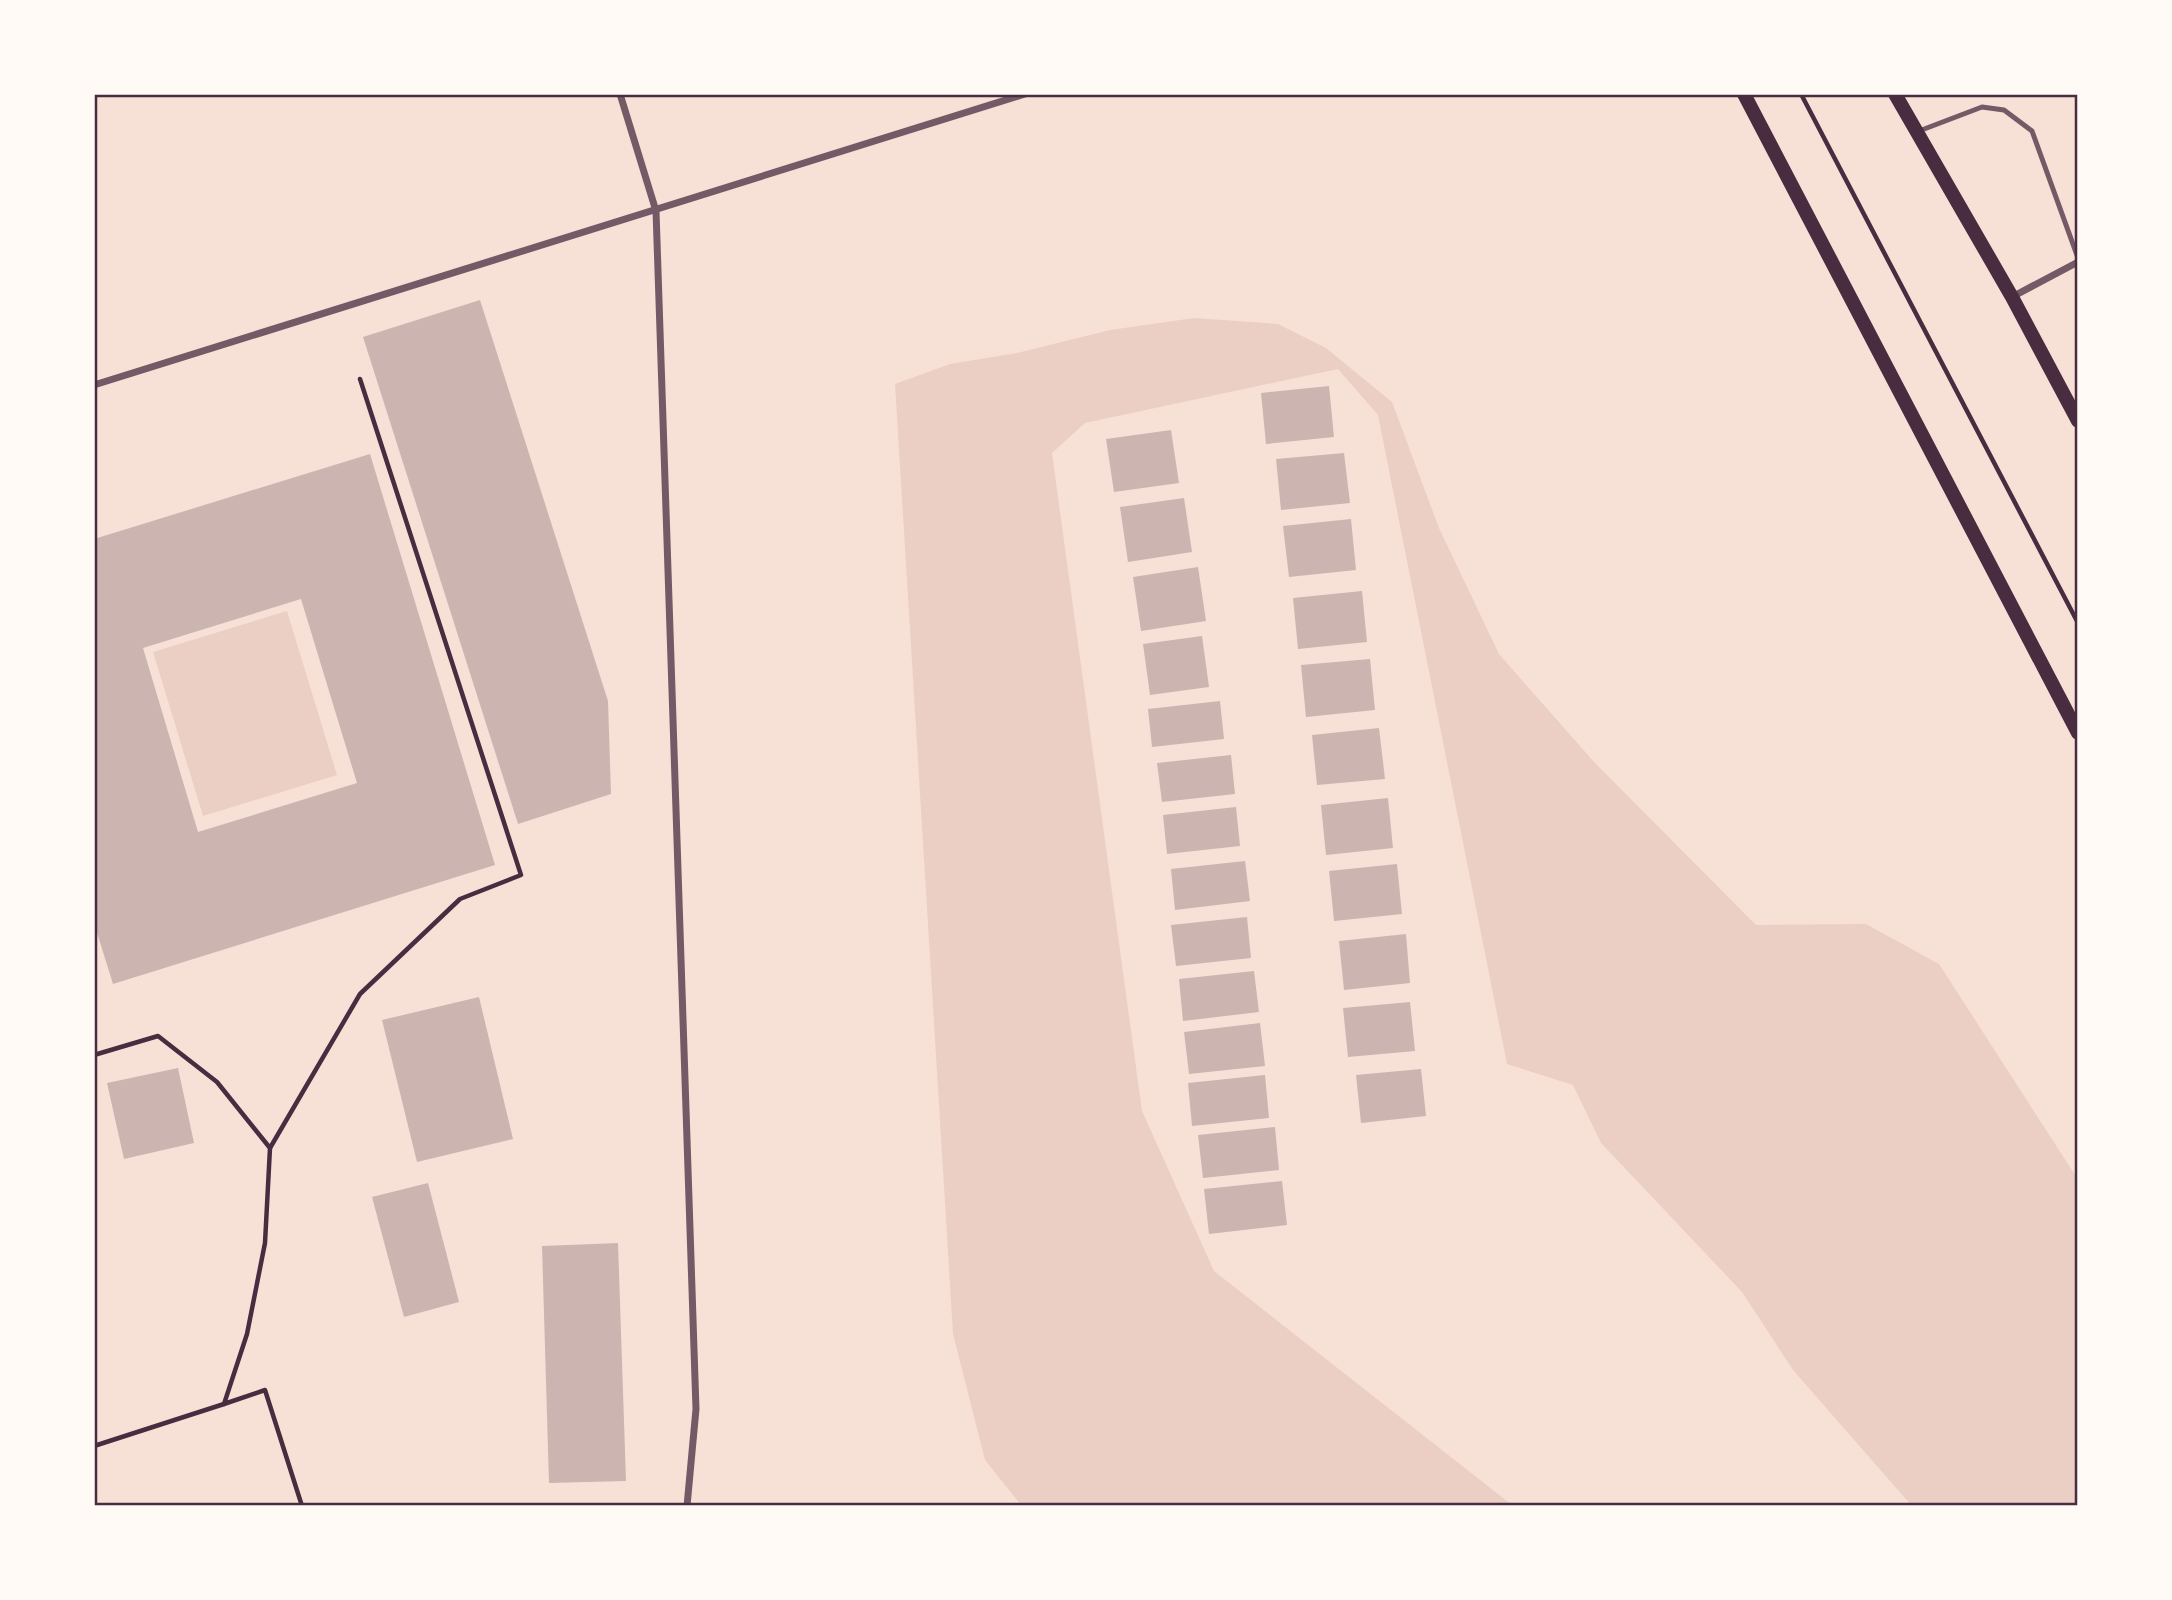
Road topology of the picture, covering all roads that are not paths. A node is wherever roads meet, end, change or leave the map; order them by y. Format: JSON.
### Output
{"nodes":[{"id":1,"x":620,"y":94,"type":"edge"},
{"id":2,"x":1026,"y":94,"type":"edge"},
{"id":3,"x":1744,"y":94,"type":"edge"},
{"id":4,"x":1895,"y":94,"type":"edge"},
{"id":5,"x":1917,"y":132,"type":"junction"},
{"id":6,"x":656,"y":211,"type":"junction"},
{"id":7,"x":2077,"y":260,"type":"edge"},
{"id":8,"x":2012,"y":297,"type":"junction"},
{"id":9,"x":94,"y":385,"type":"edge"},
{"id":10,"x":2077,"y":421,"type":"edge"},
{"id":11,"x":2077,"y":733,"type":"edge"},
{"id":12,"x":687,"y":1506,"type":"edge"}],
"edges":[{"from":1,"to":6,"type":"street"},
{"from":2,"to":6,"type":"street"},
{"from":3,"to":11,"type":"main road"},
{"from":4,"to":5,"type":"main road"},
{"from":5,"to":7,"type":"lane"},
{"from":5,"to":8,"type":"main road"},
{"from":6,"to":9,"type":"street"},
{"from":6,"to":12,"type":"street"},
{"from":7,"to":8,"type":"street"},
{"from":8,"to":10,"type":"main road"}]}
